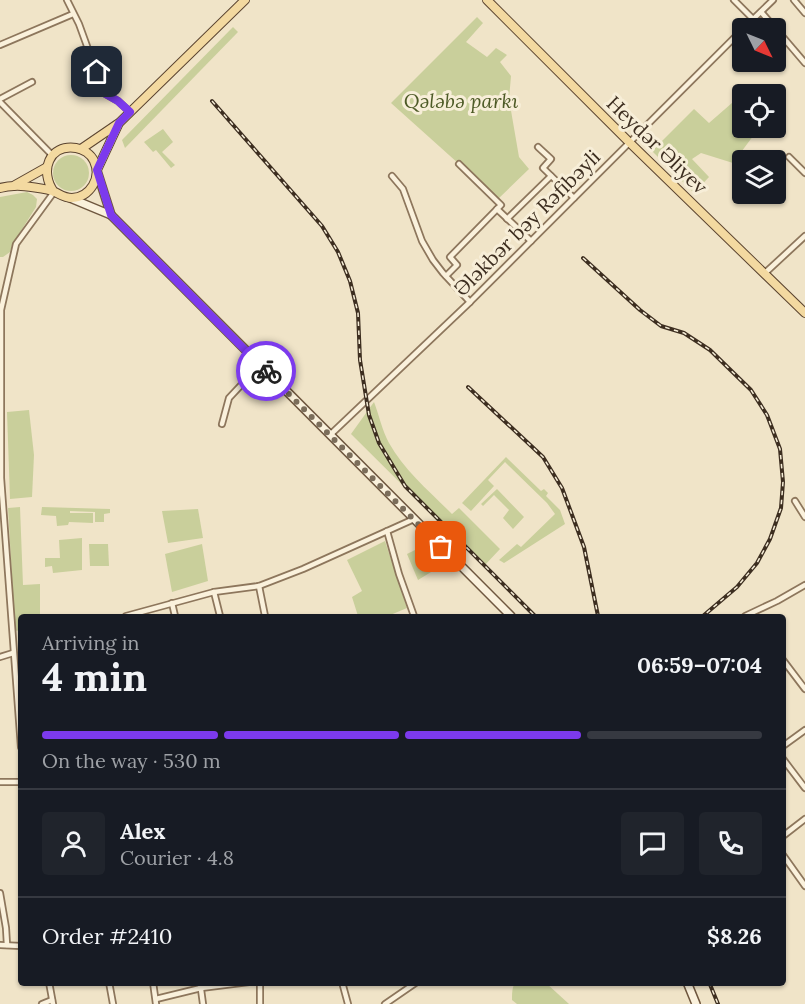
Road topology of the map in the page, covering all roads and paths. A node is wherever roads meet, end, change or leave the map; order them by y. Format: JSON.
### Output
{"nodes":[{"id":1,"x":67,"y":0,"type":"edge"},
{"id":2,"x":245,"y":0,"type":"edge"},
{"id":3,"x":487,"y":0,"type":"edge"},
{"id":4,"x":734,"y":0,"type":"edge"},
{"id":5,"x":773,"y":0,"type":"edge"},
{"id":6,"x":794,"y":0,"type":"edge"},
{"id":7,"x":761,"y":12,"type":"junction"},
{"id":8,"x":805,"y":13,"type":"edge"},
{"id":9,"x":73,"y":14,"type":"junction"},
{"id":10,"x":752,"y":18,"type":"edge"},
{"id":11,"x":754,"y":18,"type":"edge"},
{"id":12,"x":766,"y":18,"type":"edge"},
{"id":13,"x":732,"y":40,"type":"edge"},
{"id":14,"x":786,"y":41,"type":"edge"},
{"id":15,"x":0,"y":45,"type":"edge"},
{"id":16,"x":805,"y":63,"type":"edge"},
{"id":17,"x":32,"y":82,"type":"dead end"},
{"id":18,"x":0,"y":101,"type":"edge"},
{"id":19,"x":130,"y":112,"type":"junction"},
{"id":20,"x":119,"y":123,"type":"junction"},
{"id":21,"x":630,"y":143,"type":"junction"},
{"id":22,"x":538,"y":147,"type":"dead end"},
{"id":23,"x":81,"y":149,"type":"junction"},
{"id":24,"x":53,"y":156,"type":"junction"},
{"id":25,"x":789,"y":156,"type":"dead end"},
{"id":26,"x":459,"y":164,"type":"dead end"},
{"id":27,"x":47,"y":167,"type":"junction"},
{"id":28,"x":97,"y":170,"type":"junction"},
{"id":29,"x":805,"y":173,"type":"edge"},
{"id":30,"x":551,"y":176,"type":"junction"},
{"id":31,"x":392,"y":177,"type":"dead end"},
{"id":32,"x":15,"y":185,"type":"junction"},
{"id":33,"x":0,"y":188,"type":"edge"},
{"id":34,"x":54,"y":192,"type":"junction"},
{"id":35,"x":70,"y":198,"type":"junction"},
{"id":36,"x":574,"y":198,"type":"junction"},
{"id":37,"x":497,"y":209,"type":"junction"},
{"id":38,"x":111,"y":215,"type":"junction"},
{"id":39,"x":507,"y":219,"type":"junction"},
{"id":40,"x":805,"y":236,"type":"edge"},
{"id":41,"x":531,"y":241,"type":"junction"},
{"id":42,"x":765,"y":273,"type":"junction"},
{"id":43,"x":446,"y":276,"type":"junction"},
{"id":44,"x":470,"y":302,"type":"junction"},
{"id":45,"x":1,"y":311,"type":"edge"},
{"id":46,"x":805,"y":313,"type":"edge"},
{"id":47,"x":260,"y":365,"type":"junction"},
{"id":48,"x":0,"y":414,"type":"edge"},
{"id":49,"x":222,"y":424,"type":"dead end"},
{"id":50,"x":330,"y":435,"type":"junction"},
{"id":51,"x":1,"y":478,"type":"edge"},
{"id":52,"x":795,"y":501,"type":"dead end"},
{"id":53,"x":805,"y":517,"type":"edge"},
{"id":54,"x":414,"y":519,"type":"junction"},
{"id":55,"x":387,"y":531,"type":"junction"},
{"id":56,"x":259,"y":586,"type":"junction"},
{"id":57,"x":802,"y":587,"type":"edge"},
{"id":58,"x":214,"y":592,"type":"junction"},
{"id":59,"x":805,"y":595,"type":"edge"},
{"id":60,"x":172,"y":603,"type":"junction"},
{"id":61,"x":135,"y":614,"type":"edge"},
{"id":62,"x":175,"y":614,"type":"edge"},
{"id":63,"x":220,"y":614,"type":"edge"},
{"id":64,"x":265,"y":614,"type":"edge"},
{"id":65,"x":413,"y":614,"type":"edge"},
{"id":66,"x":509,"y":614,"type":"edge"},
{"id":67,"x":751,"y":614,"type":"edge"},
{"id":68,"x":18,"y":642,"type":"edge"},
{"id":69,"x":12,"y":643,"type":"junction"},
{"id":70,"x":13,"y":653,"type":"junction"},
{"id":71,"x":0,"y":657,"type":"edge"},
{"id":72,"x":786,"y":664,"type":"edge"},
{"id":73,"x":805,"y":689,"type":"edge"},
{"id":74,"x":18,"y":709,"type":"edge"},
{"id":75,"x":805,"y":730,"type":"edge"},
{"id":76,"x":786,"y":744,"type":"edge"},
{"id":77,"x":786,"y":763,"type":"edge"},
{"id":78,"x":0,"y":782,"type":"edge"},
{"id":79,"x":18,"y":782,"type":"edge"},
{"id":80,"x":805,"y":788,"type":"edge"},
{"id":81,"x":805,"y":819,"type":"edge"},
{"id":82,"x":786,"y":834,"type":"edge"},
{"id":83,"x":786,"y":859,"type":"edge"},
{"id":84,"x":805,"y":886,"type":"edge"},
{"id":85,"x":0,"y":893,"type":"edge"},
{"id":86,"x":0,"y":945,"type":"edge"},
{"id":87,"x":7,"y":945,"type":"junction"},
{"id":88,"x":18,"y":946,"type":"edge"},
{"id":89,"x":51,"y":986,"type":"edge"},
{"id":90,"x":111,"y":986,"type":"edge"},
{"id":91,"x":154,"y":986,"type":"edge"},
{"id":92,"x":197,"y":986,"type":"edge"},
{"id":93,"x":200,"y":986,"type":"edge"},
{"id":94,"x":260,"y":986,"type":"edge"},
{"id":95,"x":343,"y":986,"type":"edge"},
{"id":96,"x":411,"y":986,"type":"edge"},
{"id":97,"x":689,"y":986,"type":"edge"},
{"id":98,"x":156,"y":1001,"type":"edge"},
{"id":99,"x":53,"y":1002,"type":"edge"},
{"id":100,"x":42,"y":1004,"type":"edge"},
{"id":101,"x":113,"y":1004,"type":"edge"},
{"id":102,"x":203,"y":1004,"type":"edge"},
{"id":103,"x":260,"y":1004,"type":"edge"},
{"id":104,"x":348,"y":1004,"type":"edge"},
{"id":105,"x":385,"y":1004,"type":"edge"},
{"id":106,"x":696,"y":1004,"type":"edge"}],
"edges":[{"from":1,"to":9,"type":"street"},
{"from":2,"to":19,"type":"main road"},
{"from":3,"to":21,"type":"main road","name":"Heydər Əliyev"},
{"from":4,"to":10,"type":"street"},
{"from":5,"to":7,"type":"street","name":"Ələkbər bəy Rəfibəyli"},
{"from":6,"to":8,"type":"street"},
{"from":7,"to":11,"type":"street","name":"Ələkbər bəy Rəfibəyli"},
{"from":7,"to":12,"type":"street"},
{"from":9,"to":15,"type":"street"},
{"from":9,"to":19,"type":"street"},
{"from":13,"to":21,"type":"street","name":"Ələkbər bəy Rəfibəyli"},
{"from":14,"to":16,"type":"street"},
{"from":17,"to":18,"type":"street"},
{"from":18,"to":24,"type":"street"},
{"from":19,"to":20,"type":"main road"},
{"from":20,"to":23,"type":"main road"},
{"from":20,"to":28,"type":"main road"},
{"from":21,"to":36,"type":"street","name":"Ələkbər bəy Rəfibəyli"},
{"from":21,"to":42,"type":"main road","name":"Heydər Əliyev"},
{"from":22,"to":30,"type":"street"},
{"from":23,"to":24,"type":"main road"},
{"from":23,"to":28,"type":"main road"},
{"from":24,"to":27,"type":"main road"},
{"from":25,"to":29,"type":"street"},
{"from":26,"to":37,"type":"street"},
{"from":27,"to":32,"type":"main road"},
{"from":27,"to":34,"type":"main road"},
{"from":28,"to":35,"type":"main road"},
{"from":28,"to":38,"type":"main road"},
{"from":30,"to":36,"type":"street"},
{"from":30,"to":39,"type":"street"},
{"from":31,"to":43,"type":"street"},
{"from":32,"to":33,"type":"main road"},
{"from":32,"to":34,"type":"main road"},
{"from":34,"to":35,"type":"main road"},
{"from":34,"to":45,"type":"street"},
{"from":35,"to":38,"type":"main road"},
{"from":36,"to":41,"type":"street","name":"Ələkbər bəy Rəfibəyli"},
{"from":37,"to":39,"type":"street"},
{"from":37,"to":43,"type":"street"},
{"from":38,"to":47,"type":"main road"},
{"from":39,"to":41,"type":"street"},
{"from":40,"to":42,"type":"street"},
{"from":41,"to":44,"type":"street","name":"Ələkbər bəy Rəfibəyli"},
{"from":42,"to":46,"type":"main road","name":"Heydər Əliyev"},
{"from":43,"to":44,"type":"street"},
{"from":44,"to":50,"type":"street","name":"Ələkbər bəy Rəfibəyli"},
{"from":45,"to":48,"type":"street"},
{"from":47,"to":49,"type":"street"},
{"from":47,"to":50,"type":"main road"},
{"from":48,"to":51,"type":"street"},
{"from":50,"to":54,"type":"main road"},
{"from":51,"to":69,"type":"street"},
{"from":52,"to":53,"type":"street"},
{"from":54,"to":55,"type":"street"},
{"from":54,"to":66,"type":"main road"},
{"from":55,"to":56,"type":"street"},
{"from":55,"to":65,"type":"street"},
{"from":56,"to":58,"type":"street"},
{"from":56,"to":64,"type":"street"},
{"from":57,"to":59,"type":"street"},
{"from":57,"to":67,"type":"street"},
{"from":58,"to":60,"type":"street"},
{"from":58,"to":63,"type":"street"},
{"from":60,"to":61,"type":"street"},
{"from":60,"to":62,"type":"street"},
{"from":68,"to":69,"type":"street"},
{"from":69,"to":70,"type":"street"},
{"from":70,"to":71,"type":"street"},
{"from":70,"to":74,"type":"street"},
{"from":72,"to":73,"type":"street"},
{"from":75,"to":76,"type":"street"},
{"from":77,"to":80,"type":"street"},
{"from":78,"to":79,"type":"street"},
{"from":81,"to":82,"type":"street"},
{"from":83,"to":84,"type":"street"},
{"from":85,"to":87,"type":"street"},
{"from":86,"to":87,"type":"street"},
{"from":87,"to":88,"type":"street"},
{"from":89,"to":99,"type":"street"},
{"from":90,"to":101,"type":"street"},
{"from":91,"to":98,"type":"street"},
{"from":92,"to":98,"type":"street"},
{"from":93,"to":102,"type":"street"},
{"from":94,"to":103,"type":"street"},
{"from":95,"to":104,"type":"street"},
{"from":96,"to":105,"type":"street"},
{"from":97,"to":106,"type":"main road"},
{"from":99,"to":100,"type":"street"}]}
